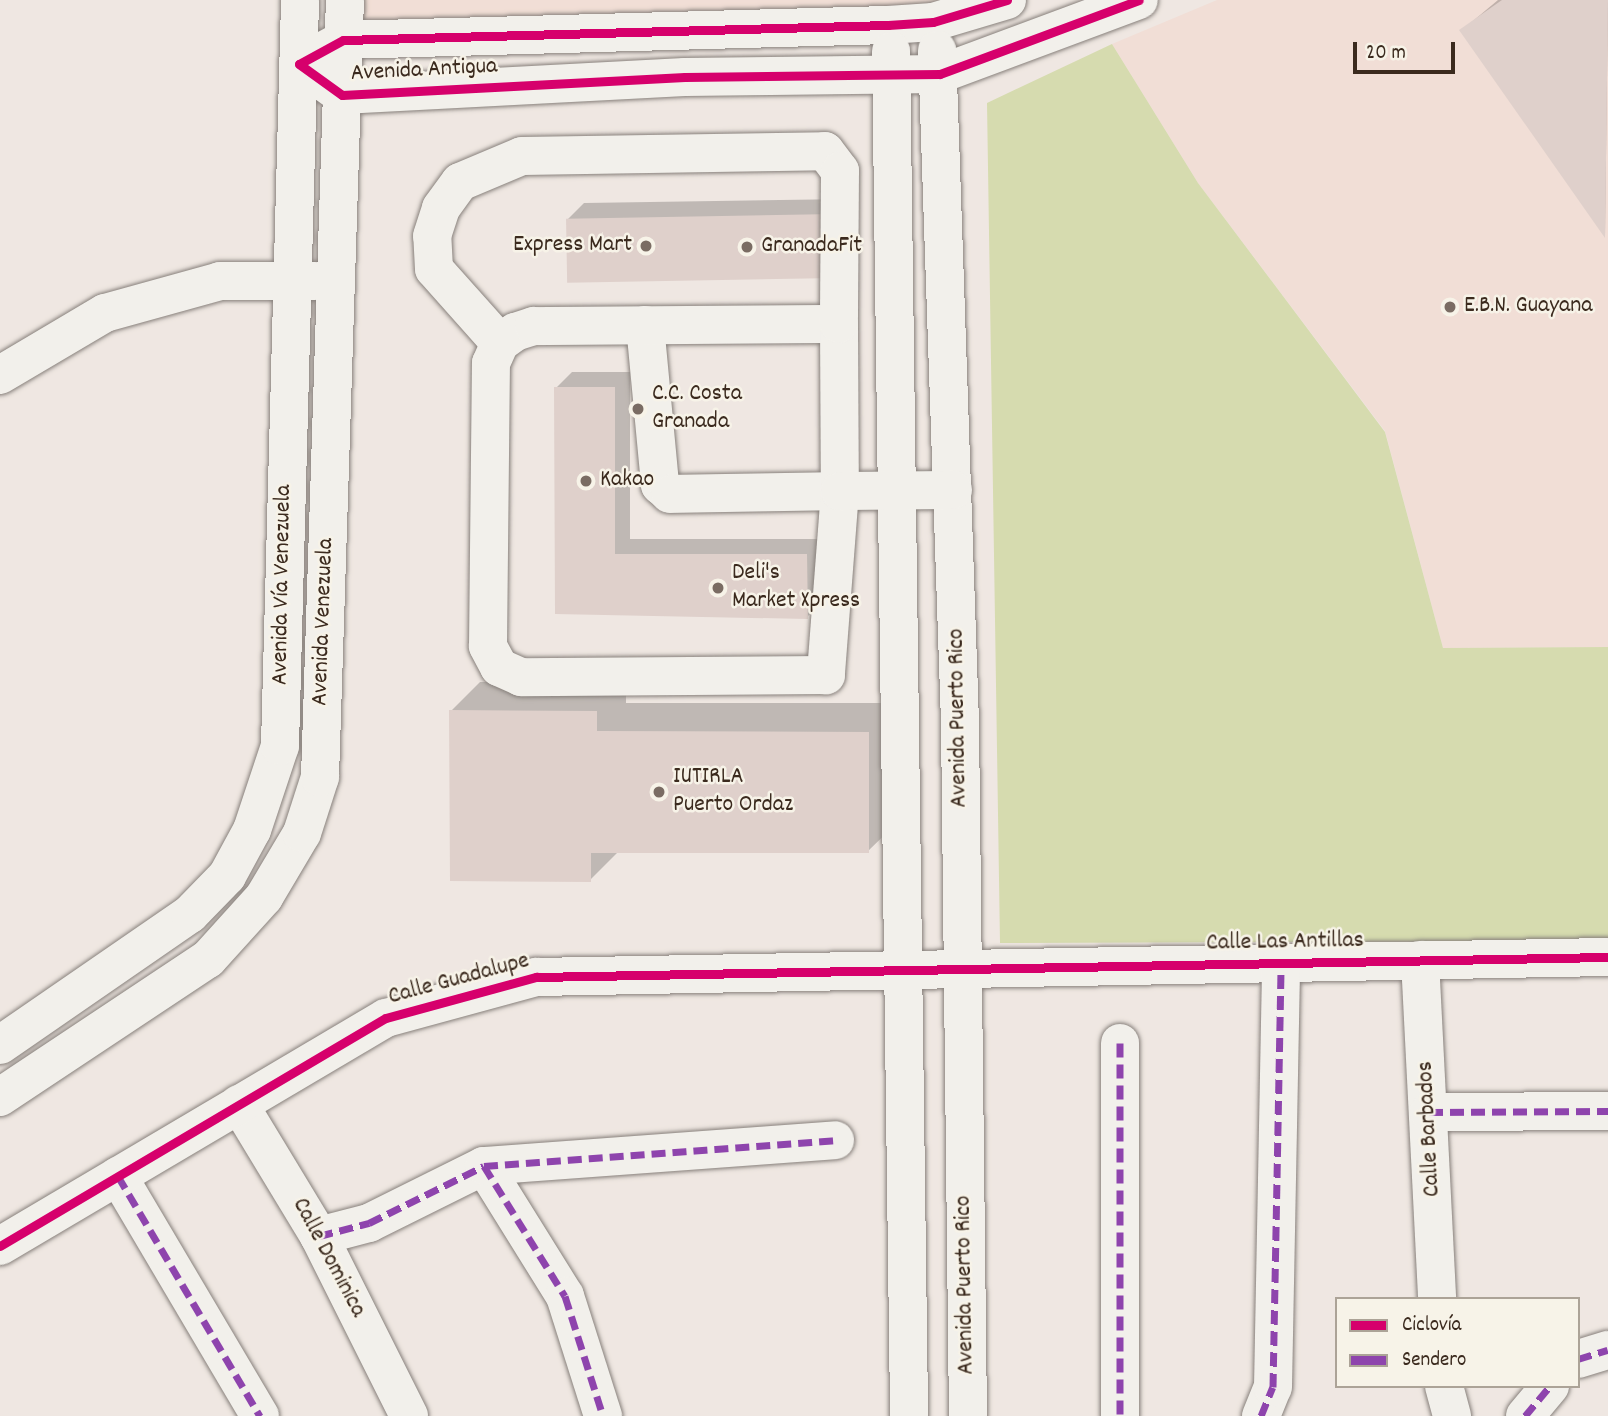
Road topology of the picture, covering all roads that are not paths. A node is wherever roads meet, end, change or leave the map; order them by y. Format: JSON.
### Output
{"nodes":[{"id":1,"x":300,"y":0,"type":"edge"},
{"id":2,"x":345,"y":0,"type":"edge"},
{"id":3,"x":1007,"y":0,"type":"edge"},
{"id":4,"x":1139,"y":0,"type":"edge"},
{"id":5,"x":933,"y":22,"type":"junction"},
{"id":6,"x":888,"y":25,"type":"junction"},
{"id":7,"x":344,"y":40,"type":"junction"},
{"id":8,"x":299,"y":64,"type":"junction"},
{"id":9,"x":940,"y":74,"type":"junction"},
{"id":10,"x":893,"y":75,"type":"junction"},
{"id":11,"x":342,"y":95,"type":"junction"},
{"id":12,"x":291,"y":280,"type":"junction"},
{"id":13,"x":334,"y":282,"type":"junction"},
{"id":14,"x":839,"y":324,"type":"junction"},
{"id":15,"x":645,"y":325,"type":"junction"},
{"id":16,"x":500,"y":343,"type":"junction"},
{"id":17,"x":0,"y":375,"type":"edge"},
{"id":18,"x":900,"y":489,"type":"junction"},
{"id":19,"x":953,"y":490,"type":"junction"},
{"id":20,"x":840,"y":491,"type":"junction"},
{"id":21,"x":252,"y":830,"type":"junction"},
{"id":22,"x":285,"y":863,"type":"junction"},
{"id":23,"x":1608,"y":957,"type":"edge"},
{"id":24,"x":1420,"y":960,"type":"junction"},
{"id":25,"x":1281,"y":963,"type":"junction"},
{"id":26,"x":962,"y":968,"type":"junction"},
{"id":27,"x":906,"y":972,"type":"junction"},
{"id":28,"x":1120,"y":1043,"type":"dead end"},
{"id":29,"x":0,"y":1045,"type":"edge"},
{"id":30,"x":0,"y":1097,"type":"edge"},
{"id":31,"x":239,"y":1104,"type":"junction"},
{"id":32,"x":1608,"y":1111,"type":"edge"},
{"id":33,"x":1429,"y":1112,"type":"junction"},
{"id":34,"x":835,"y":1140,"type":"dead end"},
{"id":35,"x":484,"y":1166,"type":"junction"},
{"id":36,"x":118,"y":1176,"type":"junction"},
{"id":37,"x":319,"y":1237,"type":"junction"},
{"id":38,"x":0,"y":1246,"type":"edge"},
{"id":39,"x":1437,"y":1297,"type":"edge"},
{"id":40,"x":1608,"y":1350,"type":"edge"},
{"id":41,"x":1580,"y":1358,"type":"edge"},
{"id":42,"x":1445,"y":1388,"type":"edge"},
{"id":43,"x":1548,"y":1388,"type":"edge"},
{"id":44,"x":260,"y":1416,"type":"edge"},
{"id":45,"x":410,"y":1416,"type":"edge"},
{"id":46,"x":603,"y":1416,"type":"edge"},
{"id":47,"x":909,"y":1416,"type":"edge"},
{"id":48,"x":968,"y":1416,"type":"edge"},
{"id":49,"x":1120,"y":1416,"type":"edge"},
{"id":50,"x":1261,"y":1416,"type":"edge"},
{"id":51,"x":1452,"y":1416,"type":"edge"},
{"id":52,"x":1525,"y":1416,"type":"edge"}],
"edges":[{"from":1,"to":8,"type":"street","name":"Avenida Vía Venezuela"},
{"from":2,"to":7,"type":"street","name":"Avenida Venezuela"},
{"from":3,"to":5,"type":"street","name":"Avenida Antigua"},
{"from":4,"to":9,"type":"street","name":"Avenida Antigua"},
{"from":5,"to":6,"type":"street","name":"Avenida Antigua"},
{"from":5,"to":9,"type":"street","name":"Avenida Puerto Rico"},
{"from":6,"to":7,"type":"street","name":"Avenida Antigua"},
{"from":6,"to":10,"type":"street"},
{"from":7,"to":8,"type":"street","name":"Avenida Antigua"},
{"from":7,"to":11,"type":"street","name":"Avenida Venezuela"},
{"from":8,"to":11,"type":"street","name":"Avenida Antigua"},
{"from":8,"to":12,"type":"street","name":"Avenida Vía Venezuela"},
{"from":9,"to":10,"type":"street","name":"Avenida Antigua"},
{"from":9,"to":19,"type":"street","name":"Avenida Puerto Rico"},
{"from":10,"to":11,"type":"street","name":"Avenida Antigua"},
{"from":10,"to":18,"type":"street"},
{"from":11,"to":13,"type":"street","name":"Avenida Venezuela"},
{"from":12,"to":13,"type":"street"},
{"from":12,"to":17,"type":"street"},
{"from":12,"to":21,"type":"street","name":"Avenida Vía Venezuela"},
{"from":13,"to":22,"type":"street","name":"Avenida Venezuela"},
{"from":14,"to":15,"type":"street"},
{"from":14,"to":16,"type":"street"},
{"from":14,"to":20,"type":"street"},
{"from":15,"to":16,"type":"street"},
{"from":15,"to":20,"type":"street"},
{"from":16,"to":20,"type":"street"},
{"from":18,"to":19,"type":"street"},
{"from":18,"to":20,"type":"street"},
{"from":18,"to":27,"type":"street"},
{"from":19,"to":26,"type":"street","name":"Avenida Puerto Rico"},
{"from":21,"to":22,"type":"street"},
{"from":21,"to":29,"type":"street","name":"Avenida Vía Venezuela"},
{"from":22,"to":30,"type":"street","name":"Avenida Venezuela"},
{"from":23,"to":24,"type":"street","name":"Calle Las Antillas"},
{"from":24,"to":25,"type":"street","name":"Calle Las Antillas"},
{"from":24,"to":33,"type":"street","name":"Calle Barbados"},
{"from":25,"to":26,"type":"street","name":"Calle Las Antillas"},
{"from":25,"to":50,"type":"street"},
{"from":26,"to":27,"type":"street","name":"Calle Las Antillas"},
{"from":26,"to":48,"type":"street","name":"Avenida Puerto Rico"},
{"from":27,"to":31,"type":"street","name":"Calle Guadalupe"},
{"from":27,"to":47,"type":"street"},
{"from":28,"to":49,"type":"street"},
{"from":31,"to":36,"type":"street","name":"Calle Guadalupe"},
{"from":31,"to":37,"type":"street","name":"Calle Dominica"},
{"from":32,"to":33,"type":"street"},
{"from":33,"to":39,"type":"street","name":"Calle Barbados"},
{"from":34,"to":35,"type":"street"},
{"from":35,"to":37,"type":"street"},
{"from":35,"to":46,"type":"street"},
{"from":36,"to":38,"type":"street","name":"Calle Guadalupe"},
{"from":36,"to":44,"type":"street"},
{"from":37,"to":45,"type":"street","name":"Calle Dominica"},
{"from":40,"to":41,"type":"street"},
{"from":42,"to":51,"type":"street"},
{"from":43,"to":52,"type":"street"}]}
